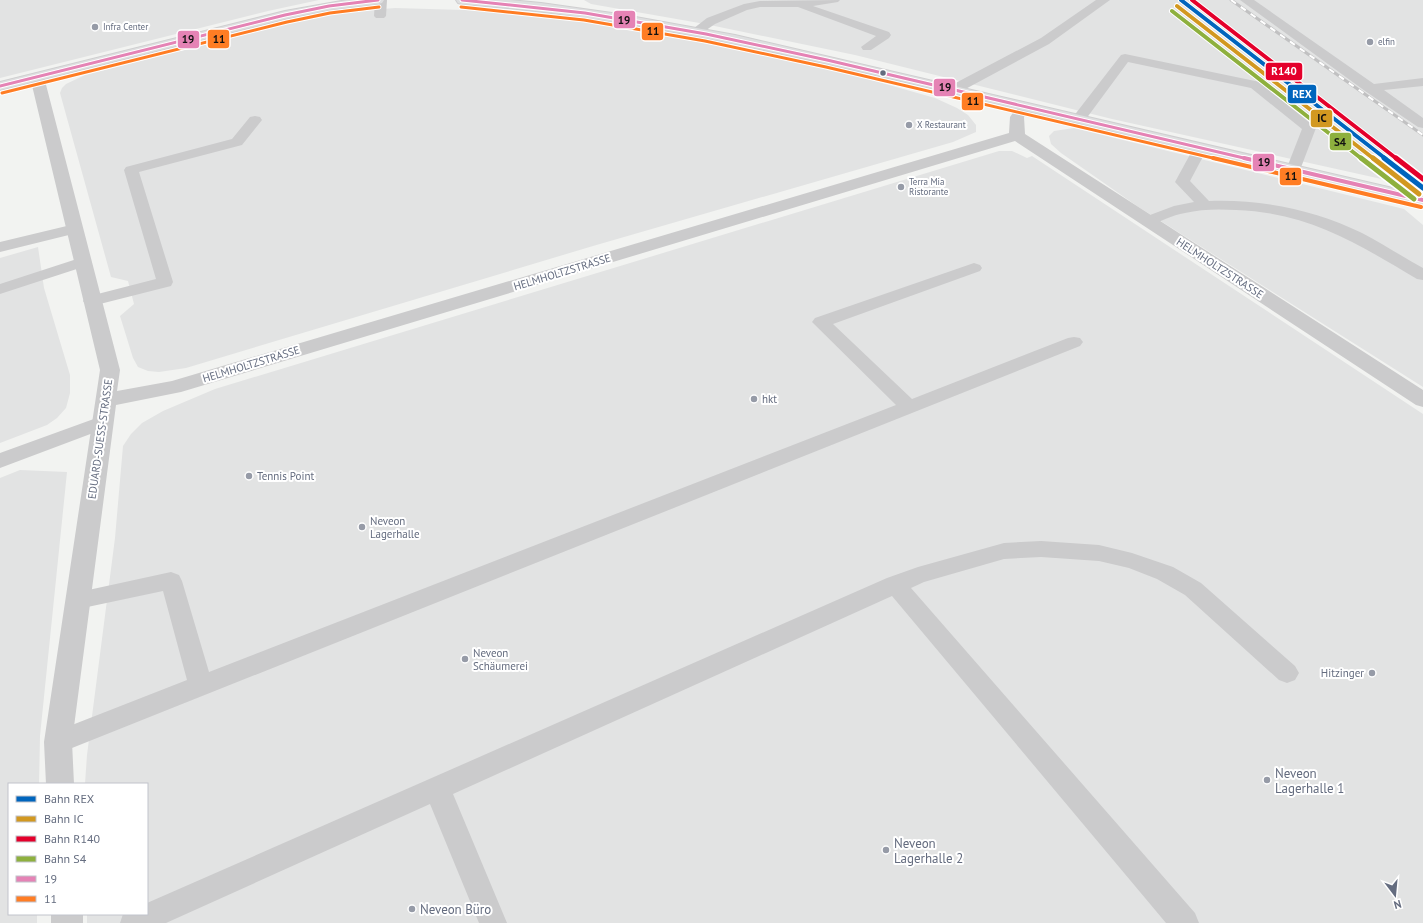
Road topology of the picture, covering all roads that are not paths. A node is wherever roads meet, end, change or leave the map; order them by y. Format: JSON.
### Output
{"nodes":[{"id":1,"x":380,"y":0,"type":"edge"},
{"id":2,"x":462,"y":0,"type":"edge"},
{"id":3,"x":834,"y":0,"type":"edge"},
{"id":4,"x":1104,"y":0,"type":"edge"},
{"id":5,"x":1246,"y":0,"type":"edge"},
{"id":6,"x":506,"y":1,"type":"edge"},
{"id":7,"x":798,"y":4,"type":"junction"},
{"id":8,"x":380,"y":16,"type":"dead end"},
{"id":9,"x":695,"y":32,"type":"junction"},
{"id":10,"x":867,"y":47,"type":"dead end"},
{"id":11,"x":37,"y":77,"type":"junction"},
{"id":12,"x":1423,"y":82,"type":"edge"},
{"id":13,"x":0,"y":86,"type":"edge"},
{"id":14,"x":1370,"y":88,"type":"junction"},
{"id":15,"x":953,"y":90,"type":"junction"},
{"id":16,"x":1024,"y":107,"type":"junction"},
{"id":17,"x":255,"y":120,"type":"dead end"},
{"id":18,"x":1078,"y":120,"type":"junction"},
{"id":19,"x":1423,"y":124,"type":"edge"},
{"id":20,"x":1017,"y":136,"type":"junction"},
{"id":21,"x":1200,"y":149,"type":"junction"},
{"id":22,"x":1293,"y":170,"type":"junction"},
{"id":23,"x":1423,"y":200,"type":"edge"},
{"id":24,"x":1205,"y":205,"type":"junction"},
{"id":25,"x":1147,"y":221,"type":"junction"},
{"id":26,"x":75,"y":229,"type":"junction"},
{"id":27,"x":0,"y":247,"type":"edge"},
{"id":28,"x":83,"y":262,"type":"junction"},
{"id":29,"x":974,"y":268,"type":"dead end"},
{"id":30,"x":1423,"y":275,"type":"edge"},
{"id":31,"x":0,"y":289,"type":"edge"},
{"id":32,"x":92,"y":301,"type":"junction"},
{"id":33,"x":1074,"y":342,"type":"dead end"},
{"id":34,"x":105,"y":400,"type":"junction"},
{"id":35,"x":1423,"y":400,"type":"edge"},
{"id":36,"x":909,"y":407,"type":"junction"},
{"id":37,"x":102,"y":422,"type":"junction"},
{"id":38,"x":0,"y":461,"type":"edge"},
{"id":39,"x":895,"y":584,"type":"junction"},
{"id":40,"x":78,"y":600,"type":"junction"},
{"id":41,"x":1287,"y":673,"type":"dead end"},
{"id":42,"x":201,"y":686,"type":"junction"},
{"id":43,"x":58,"y":742,"type":"junction"},
{"id":44,"x":60,"y":783,"type":"edge"},
{"id":45,"x":437,"y":788,"type":"junction"},
{"id":46,"x":134,"y":923,"type":"edge"},
{"id":47,"x":493,"y":923,"type":"edge"},
{"id":48,"x":1185,"y":923,"type":"edge"}],
"edges":[{"from":1,"to":8,"type":"lane"},
{"from":1,"to":11,"type":"street"},
{"from":2,"to":6,"type":"street"},
{"from":3,"to":7,"type":"lane"},
{"from":4,"to":15,"type":"lane"},
{"from":5,"to":14,"type":"lane"},
{"from":6,"to":9,"type":"street"},
{"from":7,"to":9,"type":"lane"},
{"from":7,"to":10,"type":"lane"},
{"from":9,"to":15,"type":"street"},
{"from":11,"to":13,"type":"street"},
{"from":11,"to":26,"type":"street","name":"EDUARD-SUESS-STRASSE"},
{"from":12,"to":14,"type":"lane"},
{"from":14,"to":19,"type":"lane"},
{"from":15,"to":16,"type":"street"},
{"from":16,"to":18,"type":"street"},
{"from":16,"to":20,"type":"street"},
{"from":17,"to":32,"type":"lane"},
{"from":18,"to":21,"type":"street"},
{"from":18,"to":22,"type":"lane"},
{"from":20,"to":25,"type":"street","name":"HELMHOLTZSTRASSE"},
{"from":20,"to":34,"type":"street","name":"HELMHOLTZSTRASSE"},
{"from":21,"to":22,"type":"street"},
{"from":21,"to":24,"type":"lane"},
{"from":22,"to":23,"type":"street"},
{"from":24,"to":25,"type":"lane"},
{"from":24,"to":30,"type":"lane"},
{"from":25,"to":35,"type":"street","name":"HELMHOLTZSTRASSE"},
{"from":26,"to":27,"type":"lane"},
{"from":26,"to":28,"type":"street","name":"EDUARD-SUESS-STRASSE"},
{"from":28,"to":31,"type":"lane"},
{"from":28,"to":32,"type":"street","name":"EDUARD-SUESS-STRASSE"},
{"from":29,"to":36,"type":"lane"},
{"from":32,"to":34,"type":"street","name":"EDUARD-SUESS-STRASSE"},
{"from":33,"to":36,"type":"lane"},
{"from":34,"to":37,"type":"street","name":"EDUARD-SUESS-STRASSE"},
{"from":36,"to":42,"type":"lane"},
{"from":37,"to":38,"type":"lane"},
{"from":37,"to":40,"type":"street","name":"EDUARD-SUESS-STRASSE"},
{"from":39,"to":41,"type":"lane"},
{"from":39,"to":45,"type":"lane"},
{"from":39,"to":48,"type":"lane"},
{"from":40,"to":42,"type":"lane"},
{"from":40,"to":43,"type":"street","name":"EDUARD-SUESS-STRASSE"},
{"from":42,"to":43,"type":"lane"},
{"from":43,"to":44,"type":"street","name":"EDUARD-SUESS-STRASSE"},
{"from":45,"to":46,"type":"lane"},
{"from":45,"to":47,"type":"lane"}]}
